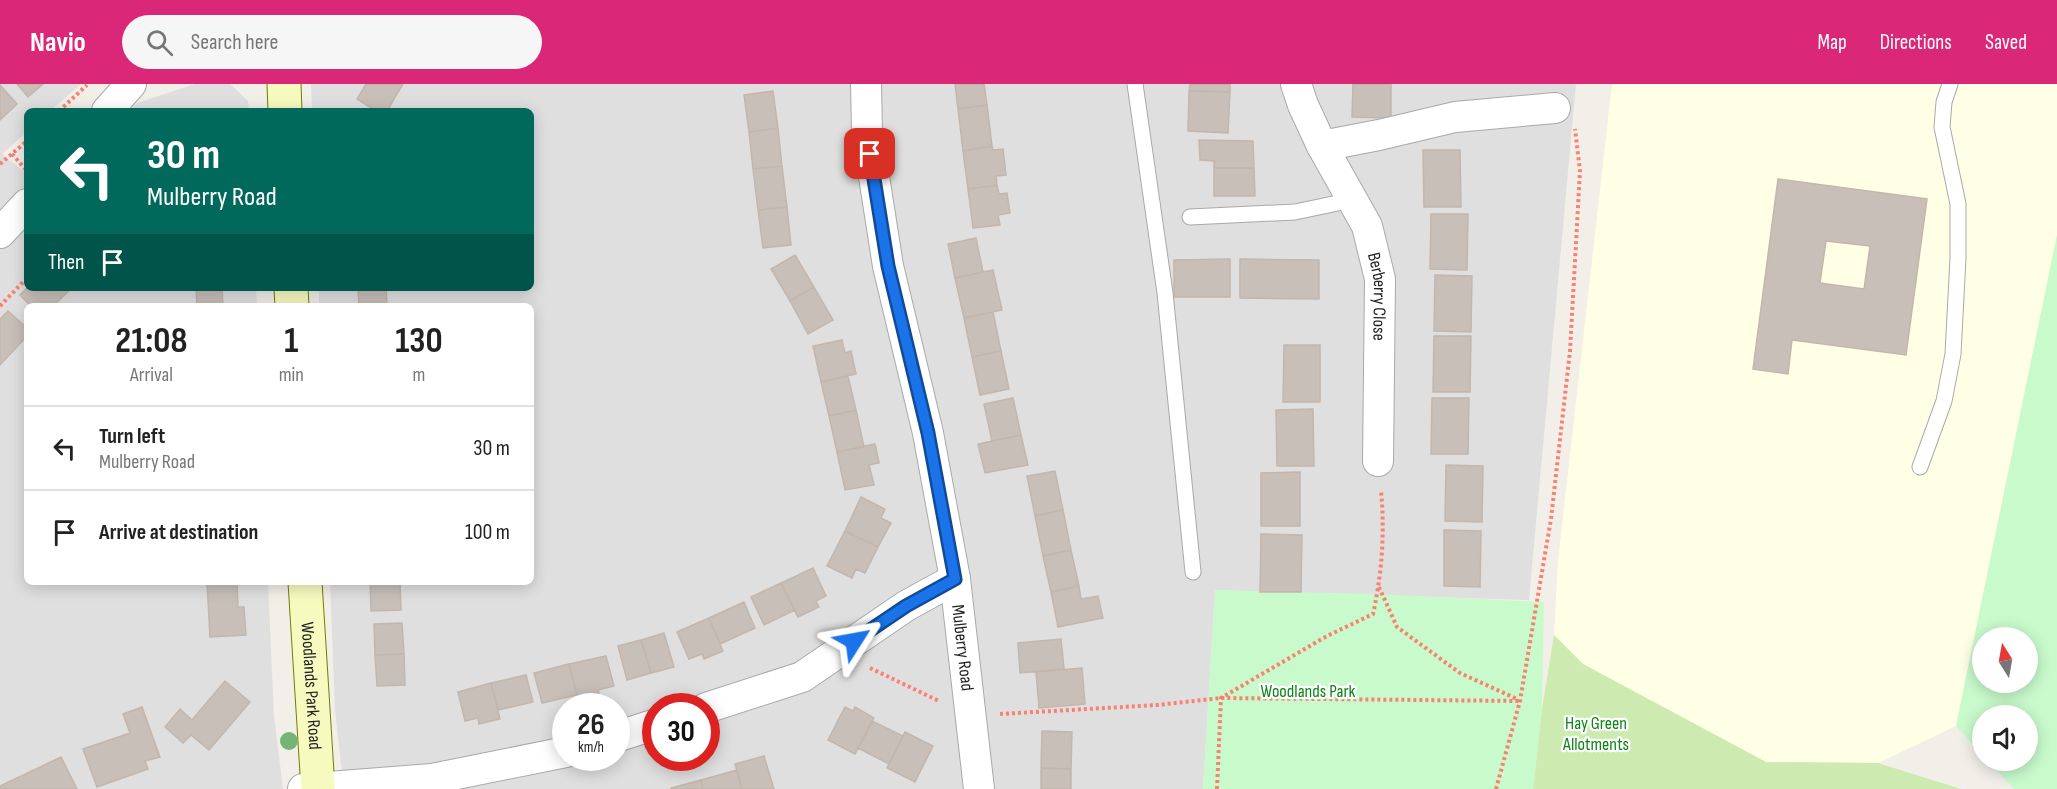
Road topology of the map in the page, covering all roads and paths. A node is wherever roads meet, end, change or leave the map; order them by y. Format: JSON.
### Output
{"nodes":[{"id":1,"x":88,"y":84,"type":"edge"},
{"id":2,"x":131,"y":84,"type":"edge"},
{"id":3,"x":284,"y":84,"type":"edge"},
{"id":4,"x":866,"y":84,"type":"edge"},
{"id":5,"x":1136,"y":84,"type":"edge"},
{"id":6,"x":1296,"y":84,"type":"edge"},
{"id":7,"x":1950,"y":84,"type":"edge"},
{"id":8,"x":62,"y":108,"type":"edge"},
{"id":9,"x":110,"y":108,"type":"edge"},
{"id":10,"x":285,"y":108,"type":"edge"},
{"id":11,"x":1565,"y":118,"type":"joint"},
{"id":12,"x":24,"y":144,"type":"edge"},
{"id":13,"x":1322,"y":146,"type":"junction"},
{"id":14,"x":12,"y":154,"type":"junction"},
{"id":15,"x":0,"y":164,"type":"edge"},
{"id":16,"x":24,"y":168,"type":"edge"},
{"id":17,"x":1352,"y":200,"type":"junction"},
{"id":18,"x":24,"y":207,"type":"edge"},
{"id":19,"x":1190,"y":217,"type":"dead end"},
{"id":20,"x":0,"y":233,"type":"edge"},
{"id":21,"x":24,"y":281,"type":"edge"},
{"id":22,"x":0,"y":306,"type":"edge"},
{"id":23,"x":1379,"y":462,"type":"joint"},
{"id":24,"x":1920,"y":467,"type":"dead end"},
{"id":25,"x":1193,"y":572,"type":"dead end"},
{"id":26,"x":955,"y":579,"type":"junction"},
{"id":27,"x":305,"y":585,"type":"edge"},
{"id":28,"x":1379,"y":587,"type":"junction"},
{"id":29,"x":837,"y":652,"type":"junction"},
{"id":30,"x":1221,"y":698,"type":"junction"},
{"id":31,"x":1520,"y":701,"type":"junction"},
{"id":32,"x":720,"y":703,"type":"edge"},
{"id":33,"x":969,"y":715,"type":"junction"},
{"id":34,"x":552,"y":755,"type":"edge"},
{"id":35,"x":313,"y":788,"type":"edge"},
{"id":36,"x":979,"y":789,"type":"edge"},
{"id":37,"x":1217,"y":789,"type":"edge"},
{"id":38,"x":1496,"y":789,"type":"edge"}],
"edges":[{"from":1,"to":8,"type":"path"},
{"from":2,"to":9,"type":"street"},
{"from":3,"to":10,"type":"street"},
{"from":4,"to":26,"type":"street","name":"Mulberry Road"},
{"from":5,"to":25,"type":"lane"},
{"from":6,"to":13,"type":"street","name":"Berberry Close"},
{"from":7,"to":24,"type":"lane"},
{"from":11,"to":13,"type":"street"},
{"from":11,"to":31,"type":"path"},
{"from":12,"to":14,"type":"path"},
{"from":13,"to":17,"type":"street","name":"Berberry Close"},
{"from":14,"to":15,"type":"path"},
{"from":14,"to":16,"type":"path"},
{"from":17,"to":19,"type":"lane"},
{"from":17,"to":23,"type":"street","name":"Berberry Close"},
{"from":18,"to":20,"type":"street"},
{"from":21,"to":22,"type":"path"},
{"from":23,"to":28,"type":"path"},
{"from":26,"to":29,"type":"street"},
{"from":26,"to":33,"type":"street","name":"Mulberry Road"},
{"from":27,"to":35,"type":"street","name":"Woodlands Park Road"},
{"from":28,"to":30,"type":"path"},
{"from":28,"to":31,"type":"path"},
{"from":29,"to":32,"type":"street"},
{"from":29,"to":33,"type":"path"},
{"from":30,"to":31,"type":"path"},
{"from":30,"to":33,"type":"path"},
{"from":30,"to":37,"type":"path"},
{"from":31,"to":38,"type":"path"},
{"from":33,"to":36,"type":"street","name":"Mulberry Road"},
{"from":34,"to":35,"type":"street"}]}
